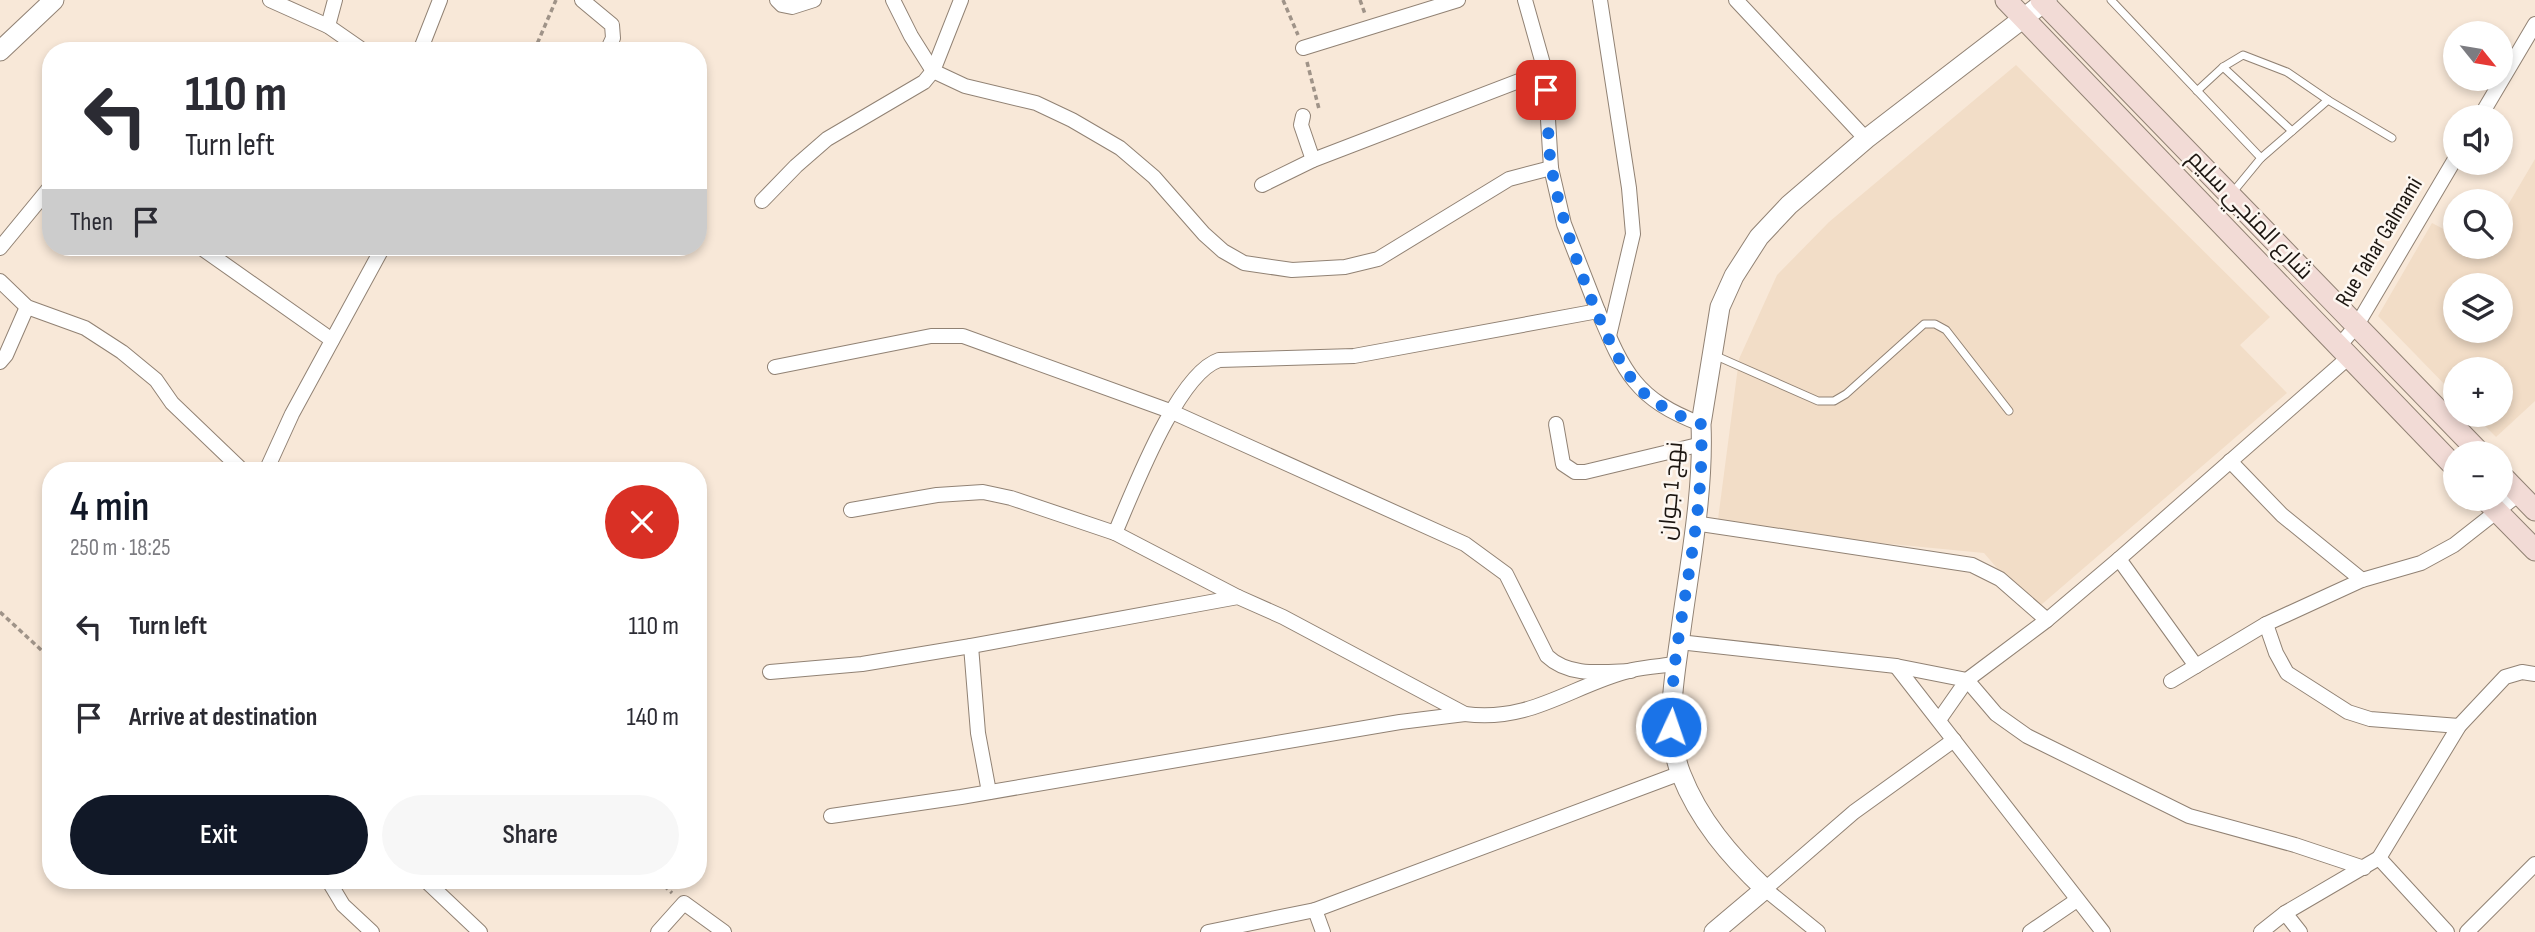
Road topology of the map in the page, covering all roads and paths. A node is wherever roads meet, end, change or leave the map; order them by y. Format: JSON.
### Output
{"nodes":[{"id":1,"x":54,"y":0,"type":"edge"},
{"id":2,"x":270,"y":0,"type":"edge"},
{"id":3,"x":335,"y":0,"type":"edge"},
{"id":4,"x":440,"y":0,"type":"edge"},
{"id":5,"x":556,"y":0,"type":"edge"},
{"id":6,"x":582,"y":0,"type":"edge"},
{"id":7,"x":777,"y":0,"type":"edge"},
{"id":8,"x":814,"y":0,"type":"edge"},
{"id":9,"x":893,"y":0,"type":"edge"},
{"id":10,"x":961,"y":0,"type":"edge"},
{"id":11,"x":1283,"y":0,"type":"edge"},
{"id":12,"x":1458,"y":0,"type":"edge"},
{"id":13,"x":1525,"y":0,"type":"edge"},
{"id":14,"x":1600,"y":0,"type":"edge"},
{"id":15,"x":1736,"y":0,"type":"edge"},
{"id":16,"x":2006,"y":0,"type":"edge"},
{"id":17,"x":2111,"y":0,"type":"edge"},
{"id":18,"x":2044,"y":1,"type":"edge"},
{"id":19,"x":2025,"y":20,"type":"junction"},
{"id":20,"x":2535,"y":24,"type":"edge"},
{"id":21,"x":328,"y":26,"type":"junction"},
{"id":22,"x":351,"y":42,"type":"edge"},
{"id":23,"x":424,"y":42,"type":"edge"},
{"id":24,"x":538,"y":42,"type":"edge"},
{"id":25,"x":611,"y":42,"type":"edge"},
{"id":26,"x":1303,"y":48,"type":"junction"},
{"id":27,"x":0,"y":51,"type":"edge"},
{"id":28,"x":2223,"y":67,"type":"junction"},
{"id":29,"x":933,"y":71,"type":"junction"},
{"id":30,"x":1545,"y":71,"type":"junction"},
{"id":31,"x":2197,"y":91,"type":"junction"},
{"id":32,"x":2328,"y":100,"type":"junction"},
{"id":33,"x":2487,"y":105,"type":"edge"},
{"id":34,"x":1303,"y":116,"type":"joint"},
{"id":35,"x":2292,"y":131,"type":"junction"},
{"id":36,"x":2392,"y":138,"type":"dead end"},
{"id":37,"x":1866,"y":139,"type":"junction"},
{"id":38,"x":2261,"y":158,"type":"junction"},
{"id":39,"x":1313,"y":160,"type":"junction"},
{"id":40,"x":1551,"y":168,"type":"junction"},
{"id":41,"x":2446,"y":175,"type":"edge"},
{"id":42,"x":1262,"y":185,"type":"dead end"},
{"id":43,"x":2230,"y":195,"type":"junction"},
{"id":44,"x":42,"y":197,"type":"edge"},
{"id":45,"x":762,"y":201,"type":"dead end"},
{"id":46,"x":0,"y":248,"type":"edge"},
{"id":47,"x":213,"y":256,"type":"edge"},
{"id":48,"x":378,"y":256,"type":"edge"},
{"id":49,"x":0,"y":281,"type":"edge"},
{"id":50,"x":27,"y":307,"type":"junction"},
{"id":51,"x":1598,"y":311,"type":"junction"},
{"id":52,"x":2357,"y":325,"type":"junction"},
{"id":53,"x":1609,"y":336,"type":"junction"},
{"id":54,"x":332,"y":340,"type":"junction"},
{"id":55,"x":2344,"y":352,"type":"junction"},
{"id":56,"x":1713,"y":354,"type":"junction"},
{"id":57,"x":0,"y":362,"type":"edge"},
{"id":58,"x":775,"y":367,"type":"dead end"},
{"id":59,"x":1170,"y":411,"type":"junction"},
{"id":60,"x":2009,"y":411,"type":"dead end"},
{"id":61,"x":1556,"y":424,"type":"dead end"},
{"id":62,"x":1701,"y":434,"type":"junction"},
{"id":63,"x":2468,"y":441,"type":"edge"},
{"id":64,"x":2443,"y":455,"type":"edge"},
{"id":65,"x":2230,"y":461,"type":"junction"},
{"id":66,"x":234,"y":462,"type":"edge"},
{"id":67,"x":270,"y":462,"type":"edge"},
{"id":68,"x":2513,"y":488,"type":"edge"},
{"id":69,"x":2519,"y":494,"type":"junction"},
{"id":70,"x":2513,"y":496,"type":"edge"},
{"id":71,"x":851,"y":510,"type":"dead end"},
{"id":72,"x":2535,"y":510,"type":"edge"},
{"id":73,"x":2485,"y":511,"type":"edge"},
{"id":74,"x":2497,"y":511,"type":"edge"},
{"id":75,"x":1694,"y":523,"type":"junction"},
{"id":76,"x":1115,"y":533,"type":"junction"},
{"id":77,"x":2535,"y":551,"type":"edge"},
{"id":78,"x":2119,"y":559,"type":"junction"},
{"id":79,"x":2362,"y":580,"type":"junction"},
{"id":80,"x":1238,"y":597,"type":"junction"},
{"id":81,"x":0,"y":612,"type":"edge"},
{"id":82,"x":2047,"y":620,"type":"junction"},
{"id":83,"x":2266,"y":624,"type":"junction"},
{"id":84,"x":1679,"y":642,"type":"junction"},
{"id":85,"x":971,"y":646,"type":"junction"},
{"id":86,"x":42,"y":651,"type":"edge"},
{"id":87,"x":1675,"y":664,"type":"junction"},
{"id":88,"x":1896,"y":666,"type":"junction"},
{"id":89,"x":2196,"y":666,"type":"junction"},
{"id":90,"x":1631,"y":671,"type":"junction"},
{"id":91,"x":770,"y":672,"type":"dead end"},
{"id":92,"x":2535,"y":674,"type":"edge"},
{"id":93,"x":1967,"y":680,"type":"junction"},
{"id":94,"x":2171,"y":681,"type":"dead end"},
{"id":95,"x":1465,"y":713,"type":"junction"},
{"id":96,"x":1940,"y":720,"type":"junction"},
{"id":97,"x":2459,"y":726,"type":"junction"},
{"id":98,"x":1954,"y":740,"type":"junction"},
{"id":99,"x":1681,"y":773,"type":"junction"},
{"id":100,"x":989,"y":792,"type":"junction"},
{"id":101,"x":831,"y":816,"type":"dead end"},
{"id":102,"x":2379,"y":858,"type":"junction"},
{"id":103,"x":2535,"y":864,"type":"edge"},
{"id":104,"x":2364,"y":868,"type":"junction"},
{"id":105,"x":333,"y":889,"type":"edge"},
{"id":106,"x":435,"y":889,"type":"edge"},
{"id":107,"x":1765,"y":889,"type":"junction"},
{"id":108,"x":2077,"y":900,"type":"junction"},
{"id":109,"x":1315,"y":910,"type":"junction"},
{"id":110,"x":2285,"y":913,"type":"junction"},
{"id":111,"x":372,"y":932,"type":"edge"},
{"id":112,"x":480,"y":932,"type":"edge"},
{"id":113,"x":658,"y":932,"type":"edge"},
{"id":114,"x":723,"y":932,"type":"edge"},
{"id":115,"x":1208,"y":932,"type":"edge"},
{"id":116,"x":1322,"y":932,"type":"edge"},
{"id":117,"x":1714,"y":932,"type":"edge"},
{"id":118,"x":1818,"y":932,"type":"edge"},
{"id":119,"x":2030,"y":932,"type":"edge"},
{"id":120,"x":2103,"y":932,"type":"edge"},
{"id":121,"x":2261,"y":932,"type":"edge"},
{"id":122,"x":2300,"y":932,"type":"edge"},
{"id":123,"x":2447,"y":932,"type":"edge"},
{"id":124,"x":2467,"y":932,"type":"edge"}],
"edges":[{"from":1,"to":27,"type":"street"},
{"from":2,"to":21,"type":"street"},
{"from":3,"to":21,"type":"street"},
{"from":4,"to":23,"type":"street"},
{"from":5,"to":24,"type":"path"},
{"from":6,"to":25,"type":"street"},
{"from":7,"to":8,"type":"street"},
{"from":9,"to":29,"type":"street"},
{"from":10,"to":29,"type":"street"},
{"from":11,"to":26,"type":"path"},
{"from":12,"to":26,"type":"street"},
{"from":13,"to":30,"type":"street"},
{"from":14,"to":53,"type":"street"},
{"from":15,"to":37,"type":"street"},
{"from":16,"to":19,"type":"main road","name":"شارع المنجي سليم"},
{"from":17,"to":31,"type":"lane"},
{"from":18,"to":19,"type":"street","name":"نهج 1 جوان"},
{"from":18,"to":43,"type":"main road","name":"شارع المنجي سليم"},
{"from":19,"to":37,"type":"street","name":"نهج 1 جوان"},
{"from":19,"to":55,"type":"main road","name":"شارع المنجي سليم"},
{"from":20,"to":33,"type":"street"},
{"from":21,"to":22,"type":"street"},
{"from":26,"to":34,"type":"path"},
{"from":28,"to":31,"type":"lane"},
{"from":28,"to":32,"type":"lane"},
{"from":28,"to":35,"type":"lane"},
{"from":29,"to":40,"type":"street"},
{"from":29,"to":45,"type":"street"},
{"from":30,"to":39,"type":"street"},
{"from":30,"to":40,"type":"street"},
{"from":31,"to":38,"type":"lane"},
{"from":32,"to":35,"type":"lane"},
{"from":32,"to":36,"type":"lane"},
{"from":34,"to":39,"type":"street"},
{"from":35,"to":38,"type":"lane"},
{"from":37,"to":56,"type":"street","name":"نهج 1 جوان"},
{"from":38,"to":43,"type":"lane"},
{"from":39,"to":42,"type":"street"},
{"from":40,"to":51,"type":"street"},
{"from":41,"to":52,"type":"street","name":"Rue Tahar Galmami"},
{"from":43,"to":52,"type":"main road","name":"شارع المنجي سليم"},
{"from":44,"to":46,"type":"street"},
{"from":47,"to":54,"type":"street"},
{"from":48,"to":54,"type":"street"},
{"from":49,"to":50,"type":"street"},
{"from":50,"to":57,"type":"street"},
{"from":50,"to":66,"type":"street"},
{"from":51,"to":53,"type":"street"},
{"from":51,"to":59,"type":"street"},
{"from":52,"to":55,"type":"street","name":"Rue Tahar Galmami"},
{"from":52,"to":63,"type":"main road","name":"شارع المنجي سليم"},
{"from":53,"to":62,"type":"street"},
{"from":54,"to":67,"type":"street"},
{"from":55,"to":64,"type":"main road","name":"شارع المنجي سليم"},
{"from":55,"to":65,"type":"street","name":"Rue Tahar Galmami"},
{"from":56,"to":60,"type":"lane"},
{"from":56,"to":62,"type":"street","name":"نهج 1 جوان"},
{"from":58,"to":59,"type":"street"},
{"from":59,"to":76,"type":"street"},
{"from":59,"to":90,"type":"street"},
{"from":61,"to":62,"type":"street"},
{"from":62,"to":75,"type":"street","name":"نهج 1 جوان"},
{"from":65,"to":78,"type":"street","name":"Rue Tahar Galmami"},
{"from":65,"to":79,"type":"street"},
{"from":68,"to":69,"type":"main road"},
{"from":69,"to":70,"type":"street"},
{"from":69,"to":72,"type":"main road"},
{"from":71,"to":76,"type":"street"},
{"from":73,"to":79,"type":"street"},
{"from":74,"to":77,"type":"main road"},
{"from":75,"to":82,"type":"street"},
{"from":75,"to":84,"type":"street","name":"نهج 1 جوان"},
{"from":76,"to":80,"type":"street"},
{"from":78,"to":82,"type":"street","name":"Rue Tahar Galmami"},
{"from":78,"to":89,"type":"street"},
{"from":79,"to":83,"type":"street"},
{"from":80,"to":85,"type":"street"},
{"from":80,"to":95,"type":"street"},
{"from":81,"to":86,"type":"path"},
{"from":82,"to":93,"type":"street","name":"Rue Tahar Galmami"},
{"from":83,"to":89,"type":"street"},
{"from":83,"to":97,"type":"street"},
{"from":84,"to":87,"type":"street","name":"نهج 1 جوان"},
{"from":84,"to":88,"type":"street"},
{"from":85,"to":91,"type":"street"},
{"from":85,"to":100,"type":"street"},
{"from":87,"to":90,"type":"street"},
{"from":87,"to":99,"type":"street","name":"نهج 1 جوان"},
{"from":88,"to":93,"type":"street"},
{"from":88,"to":96,"type":"street"},
{"from":89,"to":94,"type":"street"},
{"from":90,"to":95,"type":"street"},
{"from":92,"to":97,"type":"street"},
{"from":93,"to":96,"type":"street","name":"Rue Tahar Galmami"},
{"from":93,"to":104,"type":"street"},
{"from":95,"to":100,"type":"street"},
{"from":96,"to":98,"type":"street"},
{"from":97,"to":102,"type":"street"},
{"from":98,"to":107,"type":"street"},
{"from":98,"to":108,"type":"street"},
{"from":99,"to":107,"type":"street","name":"نهج 1 جوان"},
{"from":99,"to":109,"type":"street"},
{"from":100,"to":101,"type":"street"},
{"from":102,"to":104,"type":"street"},
{"from":102,"to":123,"type":"street"},
{"from":103,"to":124,"type":"street"},
{"from":104,"to":110,"type":"street"},
{"from":105,"to":111,"type":"street"},
{"from":106,"to":112,"type":"street"},
{"from":107,"to":117,"type":"street"},
{"from":107,"to":118,"type":"street"},
{"from":108,"to":119,"type":"street"},
{"from":108,"to":120,"type":"street"},
{"from":109,"to":115,"type":"street"},
{"from":109,"to":116,"type":"street"},
{"from":110,"to":121,"type":"street"},
{"from":110,"to":122,"type":"street"},
{"from":113,"to":114,"type":"street"}]}
